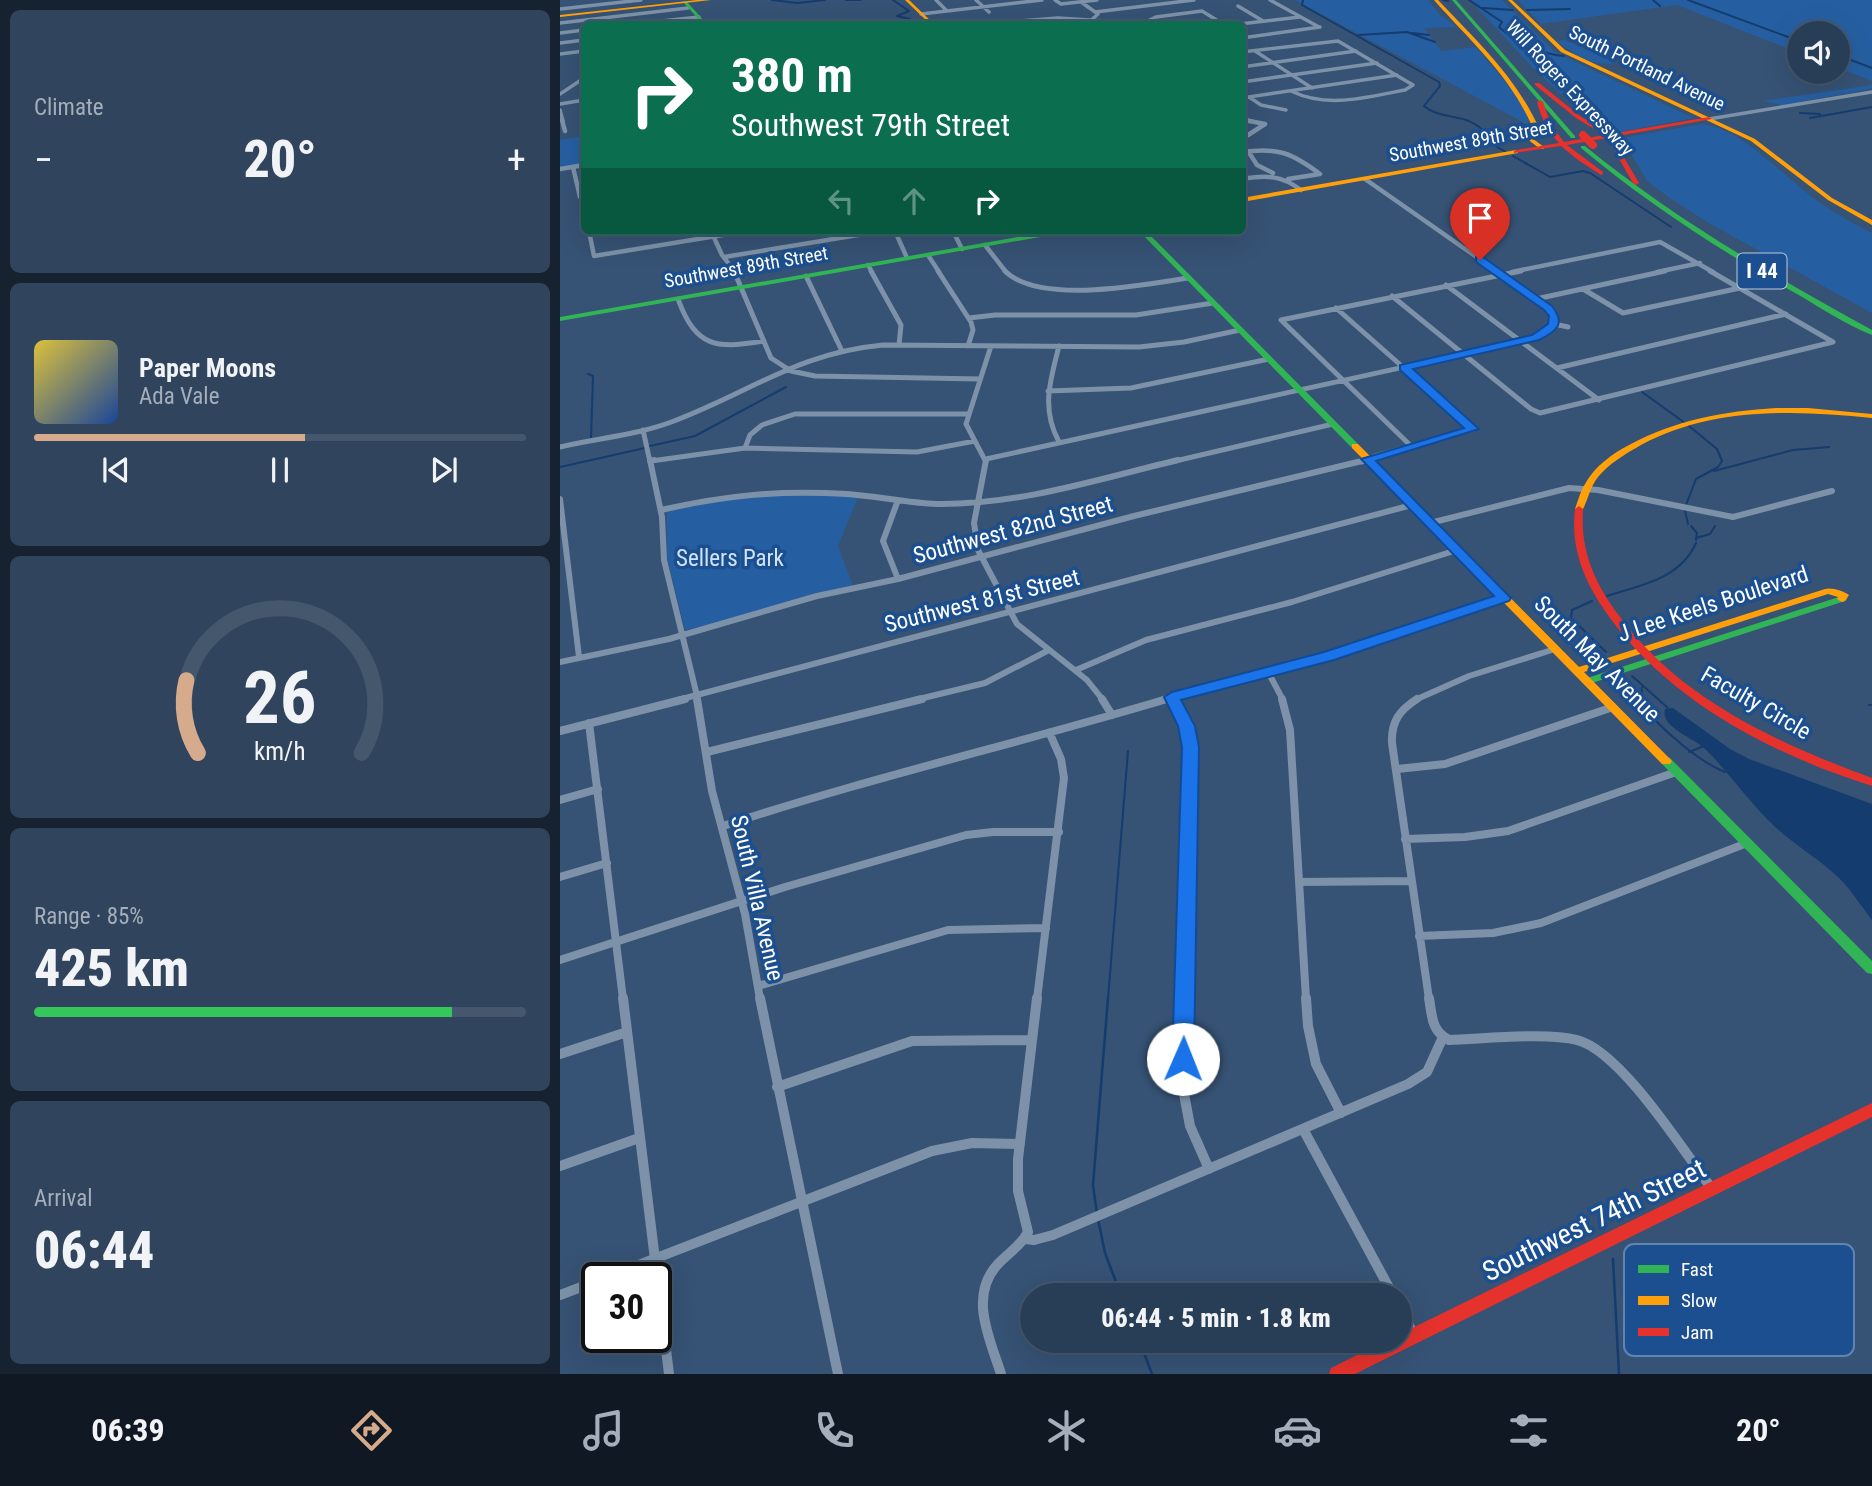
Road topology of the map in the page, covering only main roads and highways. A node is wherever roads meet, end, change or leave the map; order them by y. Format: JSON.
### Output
{"nodes":[{"id":1,"x":709,"y":0,"type":"edge"},
{"id":2,"x":907,"y":0,"type":"edge"},
{"id":3,"x":1436,"y":0,"type":"edge"},
{"id":4,"x":1454,"y":0,"type":"edge"},
{"id":5,"x":1462,"y":0,"type":"edge"},
{"id":6,"x":1510,"y":0,"type":"edge"},
{"id":7,"x":689,"y":11,"type":"edge"},
{"id":8,"x":562,"y":13,"type":"edge"},
{"id":9,"x":925,"y":18,"type":"edge"},
{"id":10,"x":1539,"y":92,"type":"junction"},
{"id":11,"x":1709,"y":119,"type":"junction"},
{"id":12,"x":1609,"y":136,"type":"junction"},
{"id":13,"x":1579,"y":142,"type":"junction"},
{"id":14,"x":1542,"y":148,"type":"junction"},
{"id":15,"x":1636,"y":183,"type":"junction"},
{"id":16,"x":1246,"y":199,"type":"edge"},
{"id":17,"x":1654,"y":204,"type":"junction"},
{"id":18,"x":1872,"y":225,"type":"edge"},
{"id":19,"x":1041,"y":235,"type":"edge"},
{"id":20,"x":1146,"y":235,"type":"edge"},
{"id":21,"x":560,"y":319,"type":"edge"},
{"id":22,"x":1872,"y":324,"type":"edge"},
{"id":23,"x":1872,"y":333,"type":"edge"},
{"id":24,"x":1872,"y":416,"type":"edge"},
{"id":25,"x":1642,"y":650,"type":"junction"},
{"id":26,"x":1653,"y":660,"type":"junction"},
{"id":27,"x":1631,"y":661,"type":"junction"},
{"id":28,"x":1582,"y":676,"type":"junction"},
{"id":29,"x":1872,"y":782,"type":"edge"},
{"id":30,"x":1872,"y":969,"type":"edge"},
{"id":31,"x":1872,"y":1110,"type":"edge"},
{"id":32,"x":1337,"y":1374,"type":"edge"}],
"edges":[{"from":1,"to":7,"type":"main road"},
{"from":2,"to":9,"type":"main road"},
{"from":3,"to":14,"type":"main road"},
{"from":4,"to":10,"type":"main road","name":"Will Rogers Expressway","number":"I 44"},
{"from":5,"to":10,"type":"main road","name":"Will Rogers Expressway","number":"I 44"},
{"from":6,"to":11,"type":"main road","name":"South Portland Avenue"},
{"from":7,"to":8,"type":"main road"},
{"from":10,"to":12,"type":"main road"},
{"from":10,"to":13,"type":"main road","name":"Will Rogers Expressway","number":"I 44"},
{"from":11,"to":12,"type":"main road","name":"Southwest 89th Street"},
{"from":11,"to":18,"type":"main road","name":"South Portland Avenue"},
{"from":12,"to":13,"type":"main road","name":"Southwest 89th Street"},
{"from":12,"to":15,"type":"main road"},
{"from":13,"to":14,"type":"main road","name":"Southwest 89th Street"},
{"from":13,"to":15,"type":"main road","name":"Will Rogers Expressway","number":"I 44"},
{"from":13,"to":17,"type":"main road","name":"Will Rogers Expressway","number":"I 44"},
{"from":13,"to":17,"type":"main road"},
{"from":14,"to":16,"type":"main road","name":"Southwest 89th Street"},
{"from":15,"to":22,"type":"main road","name":"Will Rogers Expressway","number":"I 44"},
{"from":17,"to":23,"type":"main road","name":"Will Rogers Expressway","number":"I 44"},
{"from":19,"to":21,"type":"main road","name":"Southwest 89th Street"},
{"from":20,"to":28,"type":"main road","name":"South May Avenue"},
{"from":24,"to":25,"type":"main road","name":"Faculty Circle"},
{"from":25,"to":26,"type":"main road","name":"Faculty Circle"},
{"from":25,"to":26,"type":"main road","name":"J Lee Keels Boulevard"},
{"from":25,"to":27,"type":"main road","name":"J Lee Keels Boulevard"},
{"from":26,"to":27,"type":"main road","name":"J Lee Keels Boulevard"},
{"from":26,"to":29,"type":"main road","name":"Faculty Circle"},
{"from":27,"to":28,"type":"main road","name":"J Lee Keels Boulevard"},
{"from":28,"to":30,"type":"main road","name":"South May Avenue"},
{"from":31,"to":32,"type":"main road","name":"Southwest 74th Street"}]}
